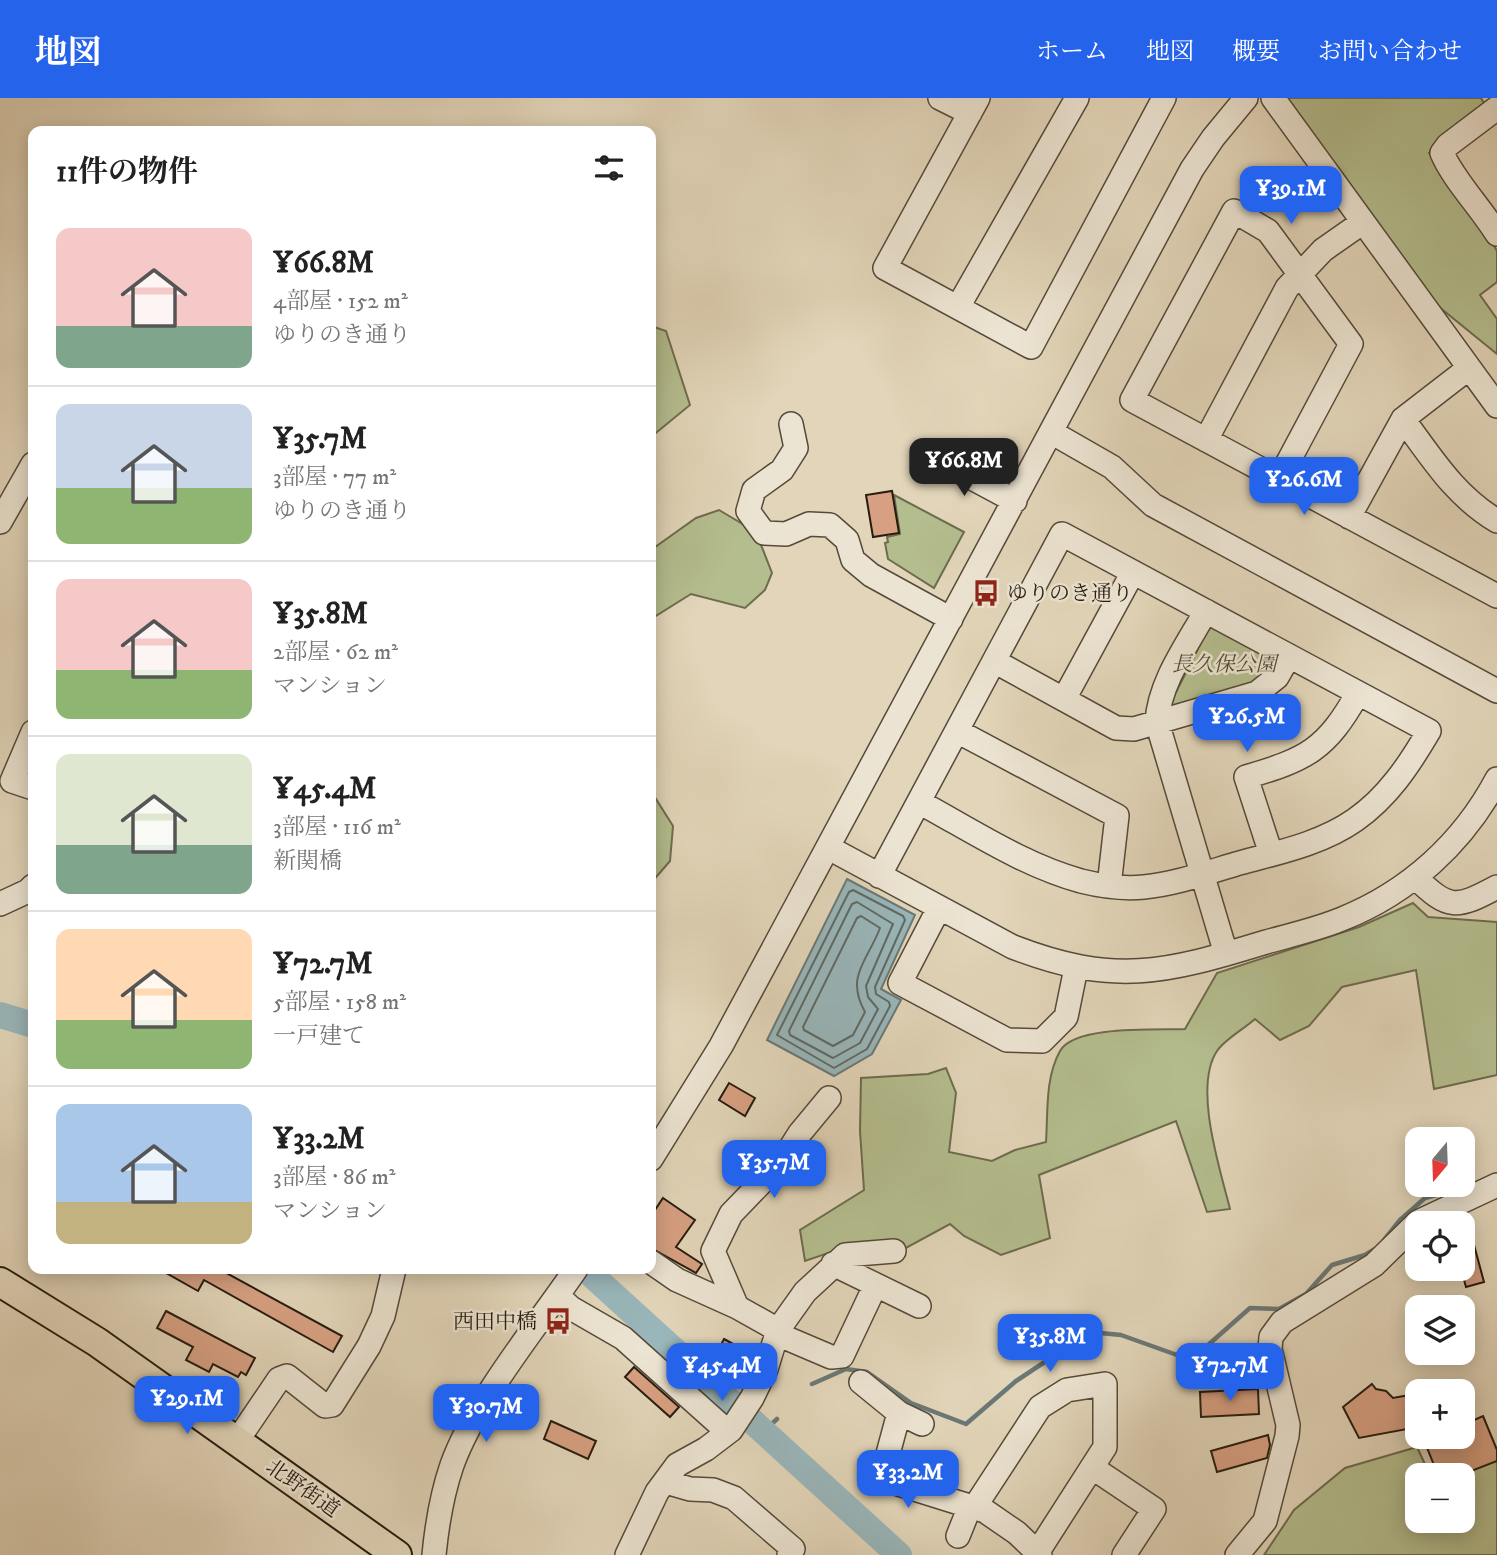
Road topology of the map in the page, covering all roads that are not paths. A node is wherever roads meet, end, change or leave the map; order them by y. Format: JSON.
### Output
{"nodes":[{"id":1,"x":940,"y":98,"type":"edge"},
{"id":2,"x":1077,"y":98,"type":"edge"},
{"id":3,"x":1164,"y":98,"type":"edge"},
{"id":4,"x":1246,"y":98,"type":"edge"},
{"id":5,"x":1273,"y":98,"type":"edge"},
{"id":6,"x":974,"y":105,"type":"edge"},
{"id":7,"x":1497,"y":108,"type":"edge"},
{"id":8,"x":1489,"y":202,"type":"edge"},
{"id":9,"x":1363,"y":222,"type":"junction"},
{"id":10,"x":1497,"y":234,"type":"edge"},
{"id":11,"x":1298,"y":275,"type":"junction"},
{"id":12,"x":958,"y":307,"type":"junction"},
{"id":13,"x":1469,"y":368,"type":"junction"},
{"id":14,"x":1497,"y":406,"type":"edge"},
{"id":15,"x":1404,"y":419,"type":"junction"},
{"id":16,"x":791,"y":424,"type":"dead end"},
{"id":17,"x":1051,"y":432,"type":"junction"},
{"id":18,"x":1206,"y":440,"type":"junction"},
{"id":19,"x":946,"y":458,"type":"dead end"},
{"id":20,"x":28,"y":473,"type":"edge"},
{"id":21,"x":1279,"y":479,"type":"junction"},
{"id":22,"x":1015,"y":500,"type":"junction"},
{"id":23,"x":1349,"y":517,"type":"junction"},
{"id":24,"x":1497,"y":521,"type":"edge"},
{"id":25,"x":0,"y":522,"type":"edge"},
{"id":26,"x":1133,"y":572,"type":"junction"},
{"id":27,"x":1497,"y":596,"type":"edge"},
{"id":28,"x":1206,"y":611,"type":"junction"},
{"id":29,"x":951,"y":619,"type":"junction"},
{"id":30,"x":1289,"y":656,"type":"junction"},
{"id":31,"x":994,"y":661,"type":"junction"},
{"id":32,"x":1497,"y":691,"type":"edge"},
{"id":33,"x":1358,"y":693,"type":"junction"},
{"id":34,"x":1064,"y":699,"type":"junction"},
{"id":35,"x":1157,"y":722,"type":"junction"},
{"id":36,"x":957,"y":731,"type":"junction"},
{"id":37,"x":28,"y":744,"type":"edge"},
{"id":38,"x":1497,"y":779,"type":"edge"},
{"id":39,"x":28,"y":786,"type":"edge"},
{"id":40,"x":919,"y":802,"type":"junction"},
{"id":41,"x":829,"y":848,"type":"junction"},
{"id":42,"x":1271,"y":854,"type":"junction"},
{"id":43,"x":1202,"y":874,"type":"junction"},
{"id":44,"x":879,"y":876,"type":"junction"},
{"id":45,"x":1415,"y":877,"type":"junction"},
{"id":46,"x":1109,"y":886,"type":"junction"},
{"id":47,"x":1497,"y":887,"type":"edge"},
{"id":48,"x":28,"y":891,"type":"edge"},
{"id":49,"x":0,"y":904,"type":"edge"},
{"id":50,"x":939,"y":908,"type":"junction"},
{"id":51,"x":1226,"y":954,"type":"junction"},
{"id":52,"x":1076,"y":968,"type":"junction"},
{"id":53,"x":829,"y":1098,"type":"dead end"},
{"id":54,"x":656,"y":1151,"type":"edge"},
{"id":55,"x":1497,"y":1185,"type":"edge"},
{"id":56,"x":894,"y":1251,"type":"dead end"},
{"id":57,"x":833,"y":1264,"type":"junction"},
{"id":58,"x":656,"y":1265,"type":"edge"},
{"id":59,"x":393,"y":1274,"type":"edge"},
{"id":60,"x":0,"y":1282,"type":"edge"},
{"id":61,"x":875,"y":1286,"type":"junction"},
{"id":62,"x":562,"y":1289,"type":"edge"},
{"id":63,"x":919,"y":1306,"type":"dead end"},
{"id":64,"x":737,"y":1307,"type":"junction"},
{"id":65,"x":777,"y":1332,"type":"junction"},
{"id":66,"x":861,"y":1382,"type":"dead end"},
{"id":67,"x":899,"y":1413,"type":"junction"},
{"id":68,"x":922,"y":1424,"type":"dead end"},
{"id":69,"x":729,"y":1431,"type":"junction"},
{"id":70,"x":237,"y":1441,"type":"junction"},
{"id":71,"x":1093,"y":1468,"type":"junction"},
{"id":72,"x":666,"y":1482,"type":"junction"},
{"id":73,"x":972,"y":1507,"type":"junction"},
{"id":74,"x":958,"y":1536,"type":"dead end"},
{"id":75,"x":1039,"y":1554,"type":"edge"},
{"id":76,"x":397,"y":1555,"type":"edge"},
{"id":77,"x":434,"y":1555,"type":"edge"},
{"id":78,"x":627,"y":1555,"type":"edge"},
{"id":79,"x":789,"y":1555,"type":"edge"},
{"id":80,"x":1124,"y":1555,"type":"edge"},
{"id":81,"x":1237,"y":1555,"type":"edge"}],
"edges":[{"from":1,"to":6,"type":"street"},
{"from":2,"to":12,"type":"street"},
{"from":3,"to":12,"type":"street"},
{"from":4,"to":17,"type":"street"},
{"from":5,"to":9,"type":"street"},
{"from":6,"to":12,"type":"street"},
{"from":7,"to":8,"type":"street"},
{"from":8,"to":10,"type":"street"},
{"from":9,"to":11,"type":"street"},
{"from":9,"to":13,"type":"street"},
{"from":11,"to":18,"type":"street"},
{"from":11,"to":18,"type":"street"},
{"from":11,"to":21,"type":"street"},
{"from":13,"to":14,"type":"street"},
{"from":13,"to":15,"type":"street"},
{"from":15,"to":23,"type":"street"},
{"from":15,"to":24,"type":"street"},
{"from":16,"to":29,"type":"street"},
{"from":17,"to":22,"type":"street"},
{"from":17,"to":32,"type":"street"},
{"from":18,"to":21,"type":"street"},
{"from":19,"to":22,"type":"street"},
{"from":20,"to":25,"type":"street"},
{"from":21,"to":23,"type":"street"},
{"from":22,"to":29,"type":"street"},
{"from":23,"to":27,"type":"street"},
{"from":26,"to":28,"type":"street"},
{"from":26,"to":31,"type":"street"},
{"from":26,"to":34,"type":"street"},
{"from":28,"to":30,"type":"street"},
{"from":28,"to":35,"type":"street"},
{"from":29,"to":41,"type":"street"},
{"from":30,"to":33,"type":"street"},
{"from":30,"to":35,"type":"street"},
{"from":31,"to":34,"type":"street"},
{"from":31,"to":36,"type":"street"},
{"from":33,"to":42,"type":"street"},
{"from":33,"to":42,"type":"street"},
{"from":34,"to":35,"type":"street"},
{"from":35,"to":43,"type":"street"},
{"from":36,"to":40,"type":"street"},
{"from":36,"to":46,"type":"street"},
{"from":37,"to":39,"type":"street"},
{"from":38,"to":45,"type":"street"},
{"from":40,"to":44,"type":"street"},
{"from":40,"to":46,"type":"street"},
{"from":41,"to":44,"type":"street"},
{"from":41,"to":54,"type":"street"},
{"from":42,"to":43,"type":"street"},
{"from":43,"to":46,"type":"street"},
{"from":43,"to":51,"type":"street"},
{"from":44,"to":50,"type":"street"},
{"from":45,"to":47,"type":"street"},
{"from":45,"to":51,"type":"street"},
{"from":48,"to":49,"type":"street"},
{"from":50,"to":52,"type":"street"},
{"from":50,"to":52,"type":"street"},
{"from":51,"to":52,"type":"street"},
{"from":53,"to":64,"type":"street"},
{"from":55,"to":81,"type":"street"},
{"from":56,"to":57,"type":"street"},
{"from":57,"to":61,"type":"street"},
{"from":57,"to":65,"type":"street"},
{"from":58,"to":64,"type":"street"},
{"from":59,"to":70,"type":"street"},
{"from":60,"to":70,"type":"main road","name":"北野街道"},
{"from":61,"to":63,"type":"street"},
{"from":61,"to":65,"type":"street"},
{"from":62,"to":69,"type":"street"},
{"from":62,"to":77,"type":"street"},
{"from":64,"to":65,"type":"street"},
{"from":65,"to":69,"type":"street"},
{"from":66,"to":67,"type":"street"},
{"from":67,"to":68,"type":"street"},
{"from":67,"to":73,"type":"street"},
{"from":69,"to":72,"type":"street"},
{"from":70,"to":76,"type":"main road","name":"北野街道"},
{"from":71,"to":73,"type":"street"},
{"from":71,"to":75,"type":"street"},
{"from":71,"to":80,"type":"street"},
{"from":72,"to":78,"type":"street"},
{"from":72,"to":79,"type":"street"},
{"from":73,"to":74,"type":"street"},
{"from":73,"to":75,"type":"street"}]}
